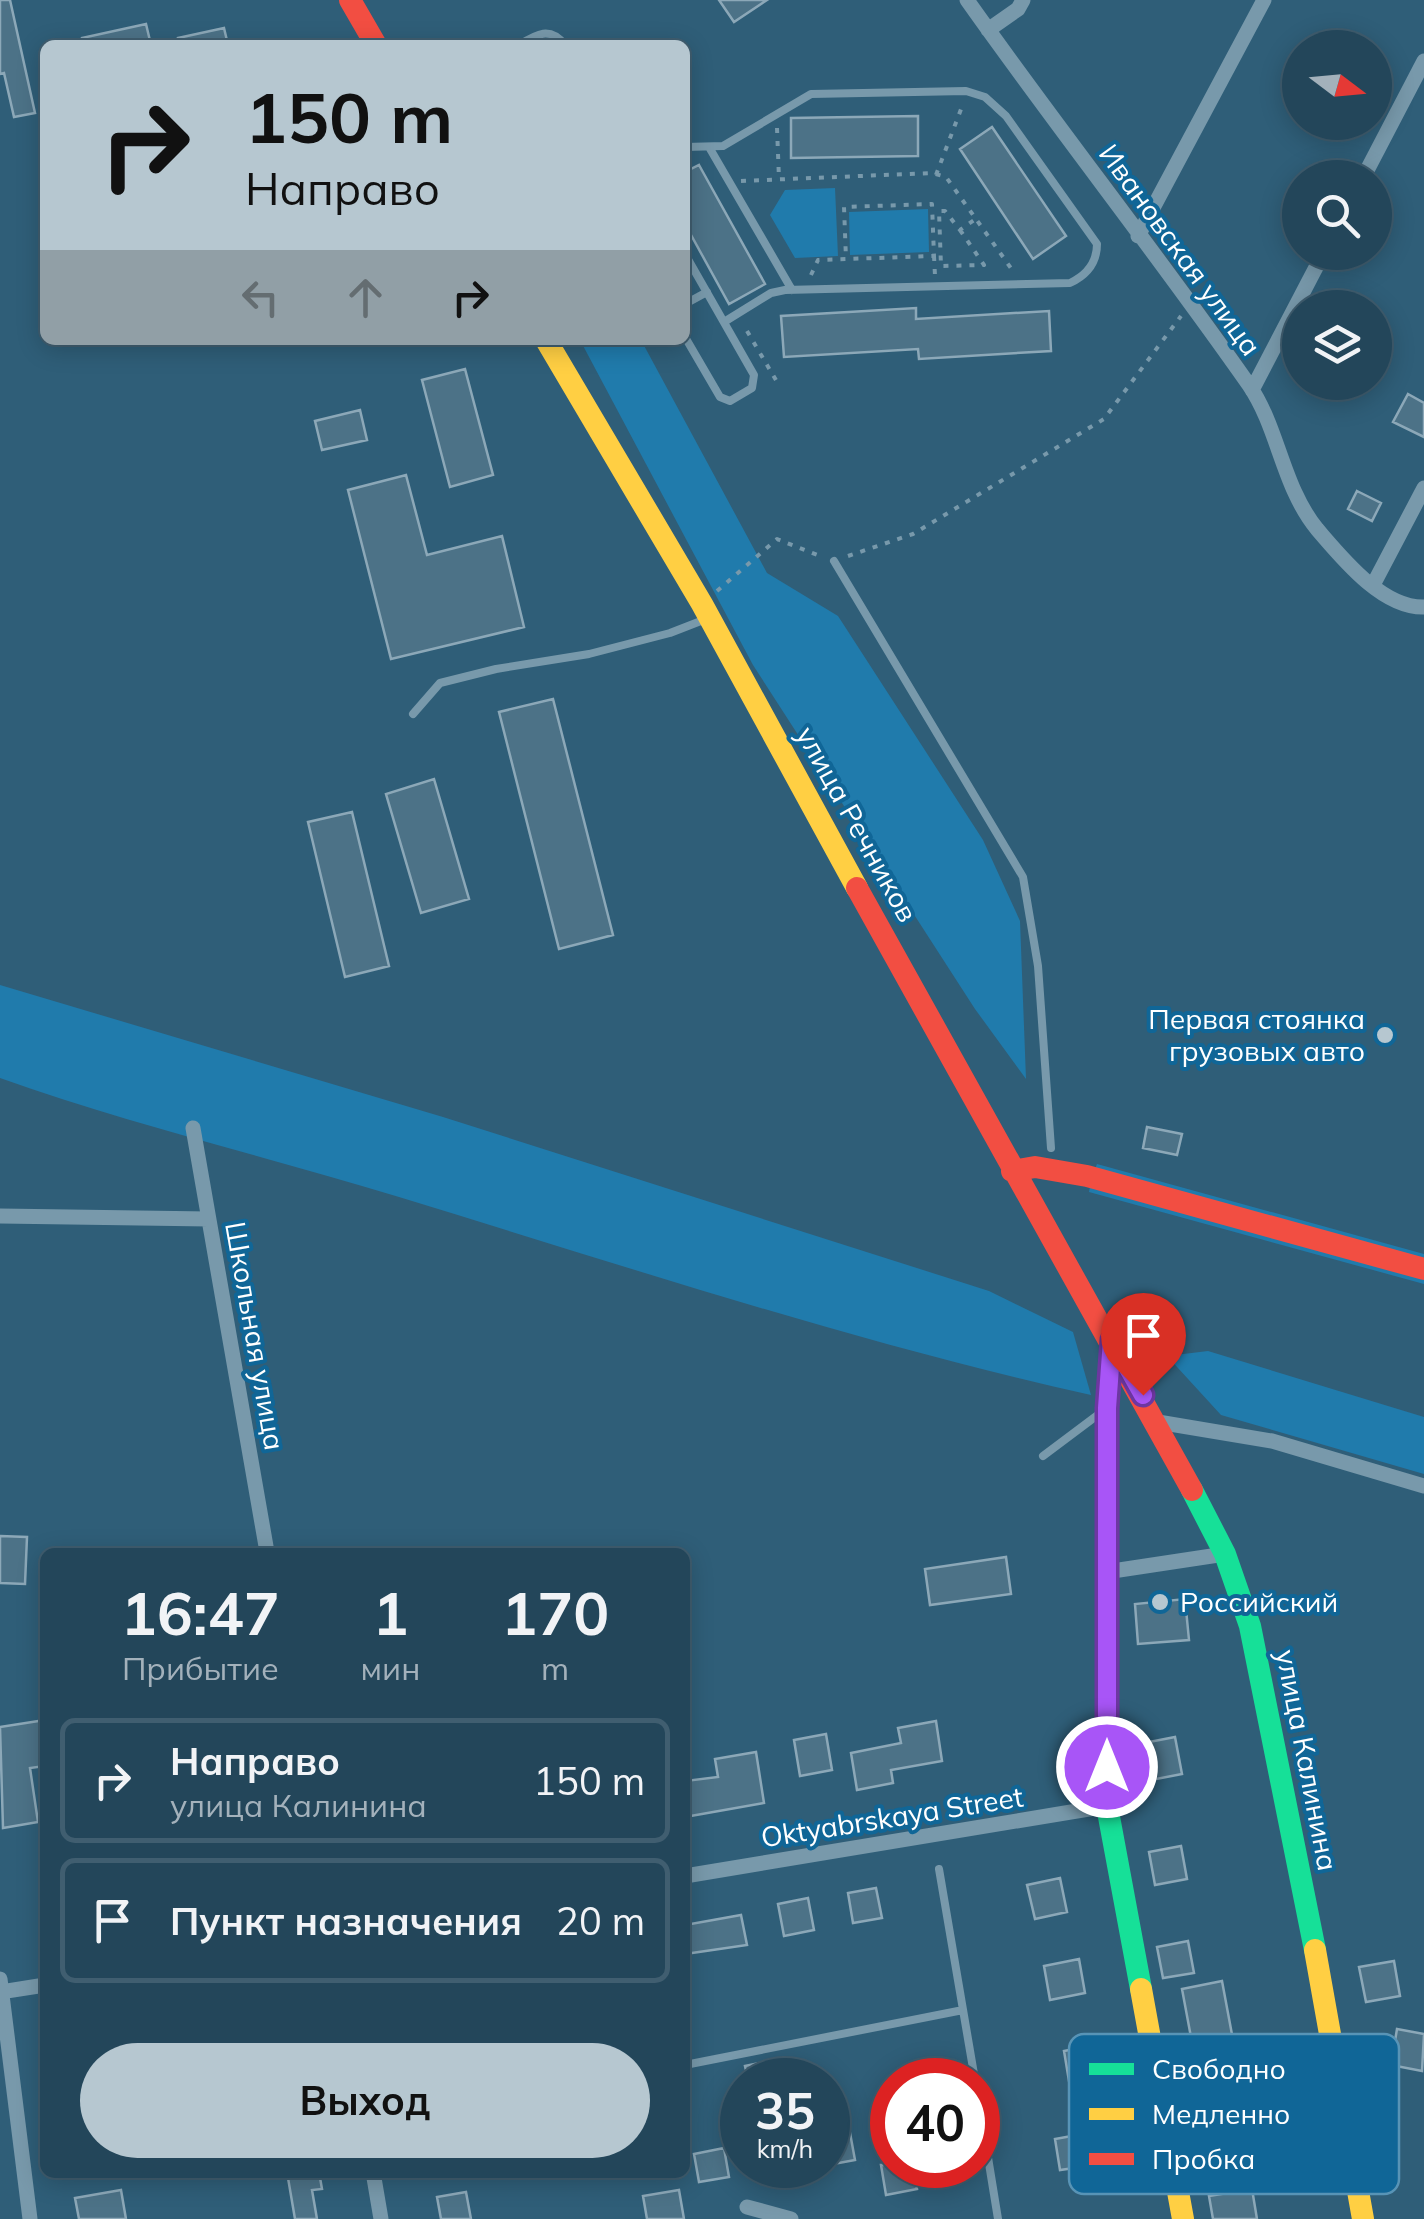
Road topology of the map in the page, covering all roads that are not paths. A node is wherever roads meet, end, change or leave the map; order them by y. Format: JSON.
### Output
{"nodes":[{"id":1,"x":350,"y":0,"type":"edge"},
{"id":2,"x":966,"y":0,"type":"edge"},
{"id":3,"x":1023,"y":0,"type":"edge"},
{"id":4,"x":1264,"y":0,"type":"edge"},
{"id":5,"x":988,"y":30,"type":"junction"},
{"id":6,"x":373,"y":40,"type":"edge"},
{"id":7,"x":527,"y":40,"type":"edge"},
{"id":8,"x":561,"y":40,"type":"edge"},
{"id":9,"x":1424,"y":61,"type":"edge"},
{"id":10,"x":710,"y":146,"type":"junction"},
{"id":11,"x":690,"y":147,"type":"edge"},
{"id":12,"x":1372,"y":160,"type":"edge"},
{"id":13,"x":1138,"y":236,"type":"junction"},
{"id":14,"x":690,"y":263,"type":"edge"},
{"id":15,"x":1315,"y":270,"type":"edge"},
{"id":16,"x":792,"y":290,"type":"junction"},
{"id":17,"x":706,"y":292,"type":"junction"},
{"id":18,"x":690,"y":301,"type":"edge"},
{"id":19,"x":724,"y":322,"type":"junction"},
{"id":20,"x":549,"y":345,"type":"edge"},
{"id":21,"x":690,"y":345,"type":"edge"},
{"id":22,"x":1252,"y":390,"type":"junction"},
{"id":23,"x":1424,"y":488,"type":"edge"},
{"id":24,"x":834,"y":561,"type":"road end"},
{"id":25,"x":1373,"y":584,"type":"junction"},
{"id":26,"x":1424,"y":606,"type":"edge"},
{"id":27,"x":706,"y":610,"type":"junction"},
{"id":28,"x":413,"y":714,"type":"dead end"},
{"id":29,"x":194,"y":1128,"type":"dead end"},
{"id":30,"x":1051,"y":1148,"type":"dead end"},
{"id":31,"x":1012,"y":1171,"type":"junction"},
{"id":32,"x":0,"y":1216,"type":"edge"},
{"id":33,"x":209,"y":1219,"type":"junction"},
{"id":34,"x":1424,"y":1269,"type":"edge"},
{"id":35,"x":1112,"y":1340,"type":"junction"},
{"id":36,"x":1107,"y":1408,"type":"junction"},
{"id":37,"x":1158,"y":1422,"type":"junction"},
{"id":38,"x":1043,"y":1456,"type":"dead end"},
{"id":39,"x":1424,"y":1486,"type":"edge"},
{"id":40,"x":266,"y":1548,"type":"edge"},
{"id":41,"x":1225,"y":1554,"type":"junction"},
{"id":42,"x":1106,"y":1572,"type":"junction"},
{"id":43,"x":1107,"y":1806,"type":"junction"},
{"id":44,"x":939,"y":1870,"type":"dead end"},
{"id":45,"x":690,"y":1875,"type":"edge"},
{"id":46,"x":40,"y":1985,"type":"edge"},
{"id":47,"x":1,"y":1988,"type":"edge"},
{"id":48,"x":963,"y":2010,"type":"junction"},
{"id":49,"x":1148,"y":2034,"type":"edge"},
{"id":50,"x":1330,"y":2034,"type":"edge"},
{"id":51,"x":971,"y":2058,"type":"edge"},
{"id":52,"x":690,"y":2064,"type":"edge"},
{"id":53,"x":374,"y":2178,"type":"edge"},
{"id":54,"x":993,"y":2188,"type":"edge"},
{"id":55,"x":1177,"y":2194,"type":"edge"},
{"id":56,"x":1359,"y":2194,"type":"edge"},
{"id":57,"x":747,"y":2207,"type":"dead end"},
{"id":58,"x":30,"y":2219,"type":"edge"},
{"id":59,"x":381,"y":2219,"type":"edge"},
{"id":60,"x":791,"y":2219,"type":"edge"},
{"id":61,"x":998,"y":2219,"type":"edge"},
{"id":62,"x":1182,"y":2219,"type":"edge"},
{"id":63,"x":1363,"y":2219,"type":"edge"}],
"edges":[{"from":1,"to":6,"type":"street"},
{"from":2,"to":5,"type":"street","name":"Ивановская улица"},
{"from":3,"to":5,"type":"street"},
{"from":4,"to":13,"type":"street"},
{"from":5,"to":13,"type":"street","name":"Ивановская улица"},
{"from":7,"to":8,"type":"lane"},
{"from":9,"to":12,"type":"street"},
{"from":10,"to":11,"type":"lane"},
{"from":10,"to":16,"type":"lane"},
{"from":10,"to":16,"type":"lane"},
{"from":13,"to":22,"type":"street","name":"Ивановская улица"},
{"from":14,"to":17,"type":"lane"},
{"from":15,"to":22,"type":"street"},
{"from":16,"to":19,"type":"lane"},
{"from":17,"to":18,"type":"lane"},
{"from":17,"to":19,"type":"lane"},
{"from":19,"to":21,"type":"lane"},
{"from":20,"to":27,"type":"street","name":"улица Речников"},
{"from":22,"to":25,"type":"street","name":"Ивановская улица"},
{"from":23,"to":25,"type":"street"},
{"from":24,"to":30,"type":"lane"},
{"from":25,"to":26,"type":"street","name":"Ивановская улица"},
{"from":27,"to":28,"type":"lane"},
{"from":27,"to":31,"type":"street","name":"улица Речников"},
{"from":29,"to":33,"type":"street","name":"Школьная улица"},
{"from":31,"to":34,"type":"street"},
{"from":31,"to":35,"type":"street","name":"улица Речников"},
{"from":32,"to":33,"type":"street"},
{"from":33,"to":40,"type":"street","name":"Школьная улица"},
{"from":35,"to":36,"type":"street"},
{"from":35,"to":37,"type":"street","name":"улица Калинина"},
{"from":36,"to":38,"type":"lane"},
{"from":36,"to":42,"type":"street"},
{"from":37,"to":39,"type":"street"},
{"from":37,"to":41,"type":"street","name":"улица Калинина"},
{"from":41,"to":42,"type":"street"},
{"from":41,"to":50,"type":"street","name":"улица Калинина"},
{"from":42,"to":43,"type":"street"},
{"from":43,"to":45,"type":"street","name":"Oktyabrskaya Street"},
{"from":43,"to":49,"type":"street"},
{"from":44,"to":48,"type":"lane"},
{"from":46,"to":47,"type":"street"},
{"from":47,"to":58,"type":"street"},
{"from":48,"to":51,"type":"lane"},
{"from":48,"to":52,"type":"lane"},
{"from":53,"to":59,"type":"street"},
{"from":54,"to":61,"type":"lane"},
{"from":55,"to":62,"type":"street"},
{"from":56,"to":63,"type":"street","name":"улица Калинина"},
{"from":57,"to":60,"type":"street"}]}
